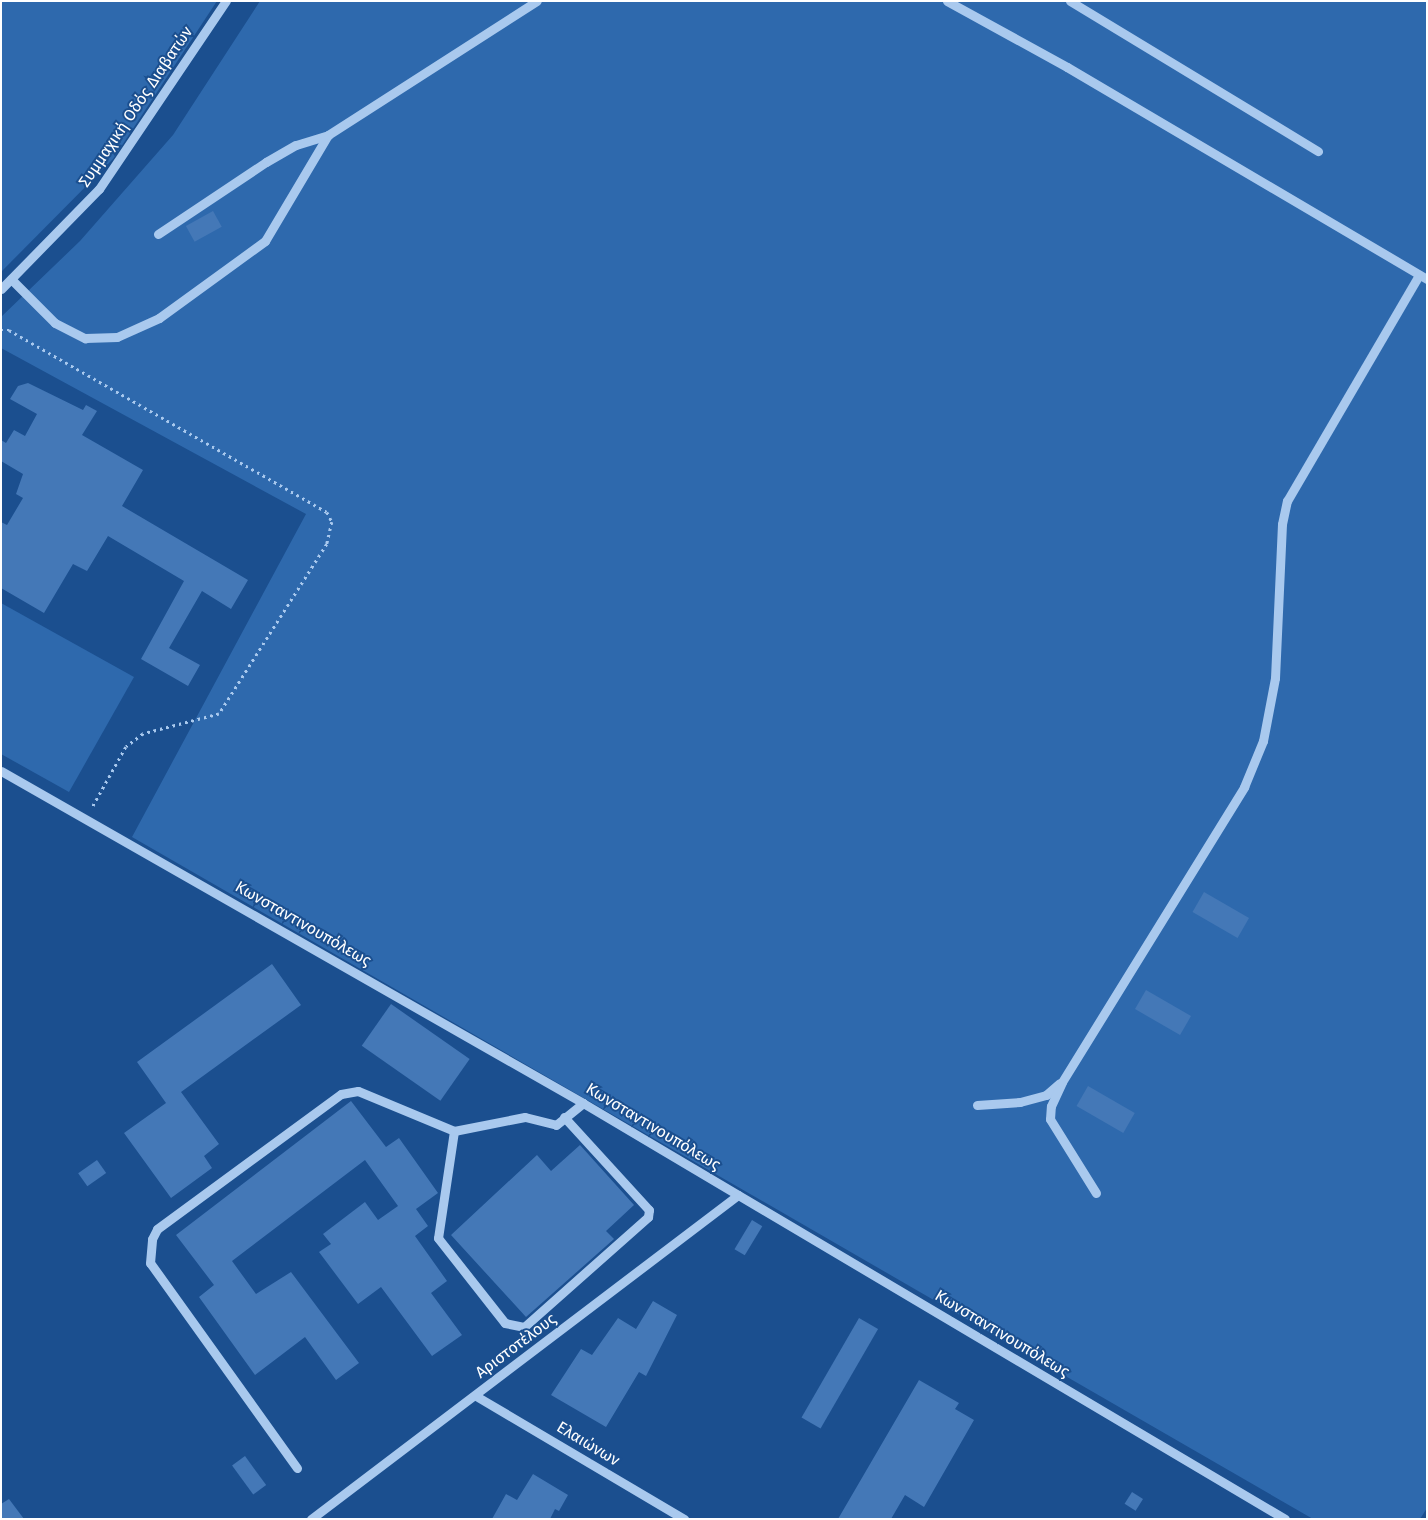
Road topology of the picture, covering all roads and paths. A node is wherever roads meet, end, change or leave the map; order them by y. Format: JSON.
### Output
{"nodes":[{"id":1,"x":226,"y":1,"type":"edge"},
{"id":2,"x":537,"y":1,"type":"edge"},
{"id":3,"x":947,"y":1,"type":"edge"},
{"id":4,"x":1070,"y":1,"type":"edge"},
{"id":5,"x":328,"y":134,"type":"junction"},
{"id":6,"x":1318,"y":151,"type":"dead end"},
{"id":7,"x":158,"y":234,"type":"dead end"},
{"id":8,"x":1423,"y":277,"type":"edge"},
{"id":9,"x":11,"y":279,"type":"junction"},
{"id":10,"x":1,"y":288,"type":"edge"},
{"id":11,"x":1,"y":330,"type":"edge"},
{"id":12,"x":1,"y":771,"type":"edge"},
{"id":13,"x":86,"y":818,"type":"junction"},
{"id":14,"x":1062,"y":1082,"type":"junction"},
{"id":15,"x":583,"y":1103,"type":"junction"},
{"id":16,"x":977,"y":1105,"type":"dead end"},
{"id":17,"x":564,"y":1117,"type":"junction"},
{"id":18,"x":454,"y":1131,"type":"junction"},
{"id":19,"x":1096,"y":1193,"type":"dead end"},
{"id":20,"x":738,"y":1195,"type":"junction"},
{"id":21,"x":476,"y":1396,"type":"junction"},
{"id":22,"x":297,"y":1468,"type":"dead end"},
{"id":23,"x":311,"y":1519,"type":"edge"},
{"id":24,"x":684,"y":1519,"type":"edge"},
{"id":25,"x":1285,"y":1519,"type":"edge"}],
"edges":[{"from":1,"to":9,"type":"street","name":"Συμμαχική Οδός Διαβατών"},
{"from":2,"to":5,"type":"street"},
{"from":3,"to":8,"type":"street"},
{"from":4,"to":6,"type":"street"},
{"from":5,"to":7,"type":"street"},
{"from":5,"to":9,"type":"street"},
{"from":8,"to":14,"type":"street"},
{"from":9,"to":10,"type":"street","name":"Συμμαχική Οδός Διαβατών"},
{"from":11,"to":13,"type":"path"},
{"from":12,"to":13,"type":"street","name":"Κωνσταντινουπόλεως"},
{"from":13,"to":15,"type":"street","name":"Κωνσταντινουπόλεως"},
{"from":14,"to":16,"type":"street"},
{"from":14,"to":19,"type":"street"},
{"from":15,"to":17,"type":"street"},
{"from":15,"to":20,"type":"street","name":"Κωνσταντινουπόλεως"},
{"from":17,"to":18,"type":"street"},
{"from":17,"to":18,"type":"street"},
{"from":18,"to":22,"type":"street"},
{"from":20,"to":21,"type":"street","name":"Αριστοτέλους"},
{"from":20,"to":25,"type":"street","name":"Κωνσταντινουπόλεως"},
{"from":21,"to":23,"type":"street","name":"Αριστοτέλους"},
{"from":21,"to":24,"type":"street","name":"Ελαιώνων"}]}
